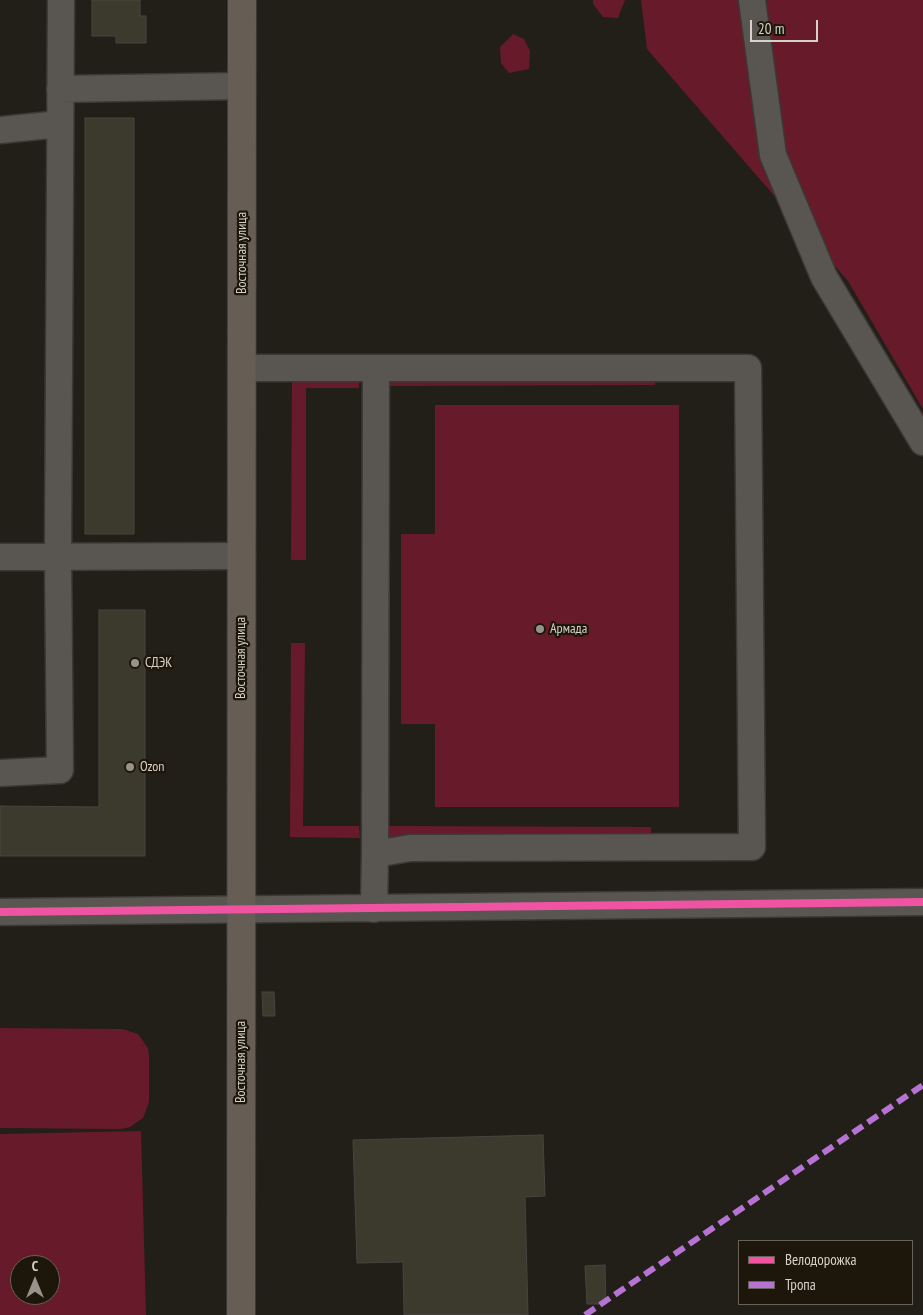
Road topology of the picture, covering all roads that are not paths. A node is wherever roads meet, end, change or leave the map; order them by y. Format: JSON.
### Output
{"nodes":[{"id":1,"x":61,"y":0,"type":"edge"},
{"id":2,"x":242,"y":0,"type":"edge"},
{"id":3,"x":752,"y":0,"type":"edge"},
{"id":4,"x":242,"y":86,"type":"junction"},
{"id":5,"x":60,"y":90,"type":"junction"},
{"id":6,"x":60,"y":124,"type":"junction"},
{"id":7,"x":0,"y":130,"type":"edge"},
{"id":8,"x":242,"y":368,"type":"junction"},
{"id":9,"x":376,"y":368,"type":"junction"},
{"id":10,"x":923,"y":442,"type":"edge"},
{"id":11,"x":58,"y":556,"type":"junction"},
{"id":12,"x":242,"y":556,"type":"junction"},
{"id":13,"x":0,"y":557,"type":"edge"},
{"id":14,"x":0,"y":773,"type":"edge"},
{"id":15,"x":374,"y":854,"type":"junction"},
{"id":16,"x":923,"y":902,"type":"edge"},
{"id":17,"x":374,"y":908,"type":"junction"},
{"id":18,"x":241,"y":910,"type":"junction"},
{"id":19,"x":0,"y":912,"type":"edge"},
{"id":20,"x":241,"y":1315,"type":"edge"}],
"edges":[{"from":1,"to":5,"type":"street"},
{"from":2,"to":4,"type":"main road","name":"Восточная улица"},
{"from":3,"to":10,"type":"street"},
{"from":4,"to":5,"type":"street"},
{"from":4,"to":8,"type":"main road","name":"Восточная улица"},
{"from":5,"to":6,"type":"street"},
{"from":6,"to":7,"type":"street"},
{"from":6,"to":11,"type":"street"},
{"from":8,"to":9,"type":"street"},
{"from":8,"to":12,"type":"main road","name":"Восточная улица"},
{"from":9,"to":15,"type":"street"},
{"from":9,"to":15,"type":"street"},
{"from":11,"to":12,"type":"street"},
{"from":11,"to":13,"type":"street"},
{"from":11,"to":14,"type":"street"},
{"from":12,"to":18,"type":"main road","name":"Восточная улица"},
{"from":15,"to":17,"type":"street"},
{"from":16,"to":17,"type":"street"},
{"from":17,"to":18,"type":"street"},
{"from":18,"to":19,"type":"street"},
{"from":18,"to":20,"type":"main road","name":"Восточная улица"}]}
